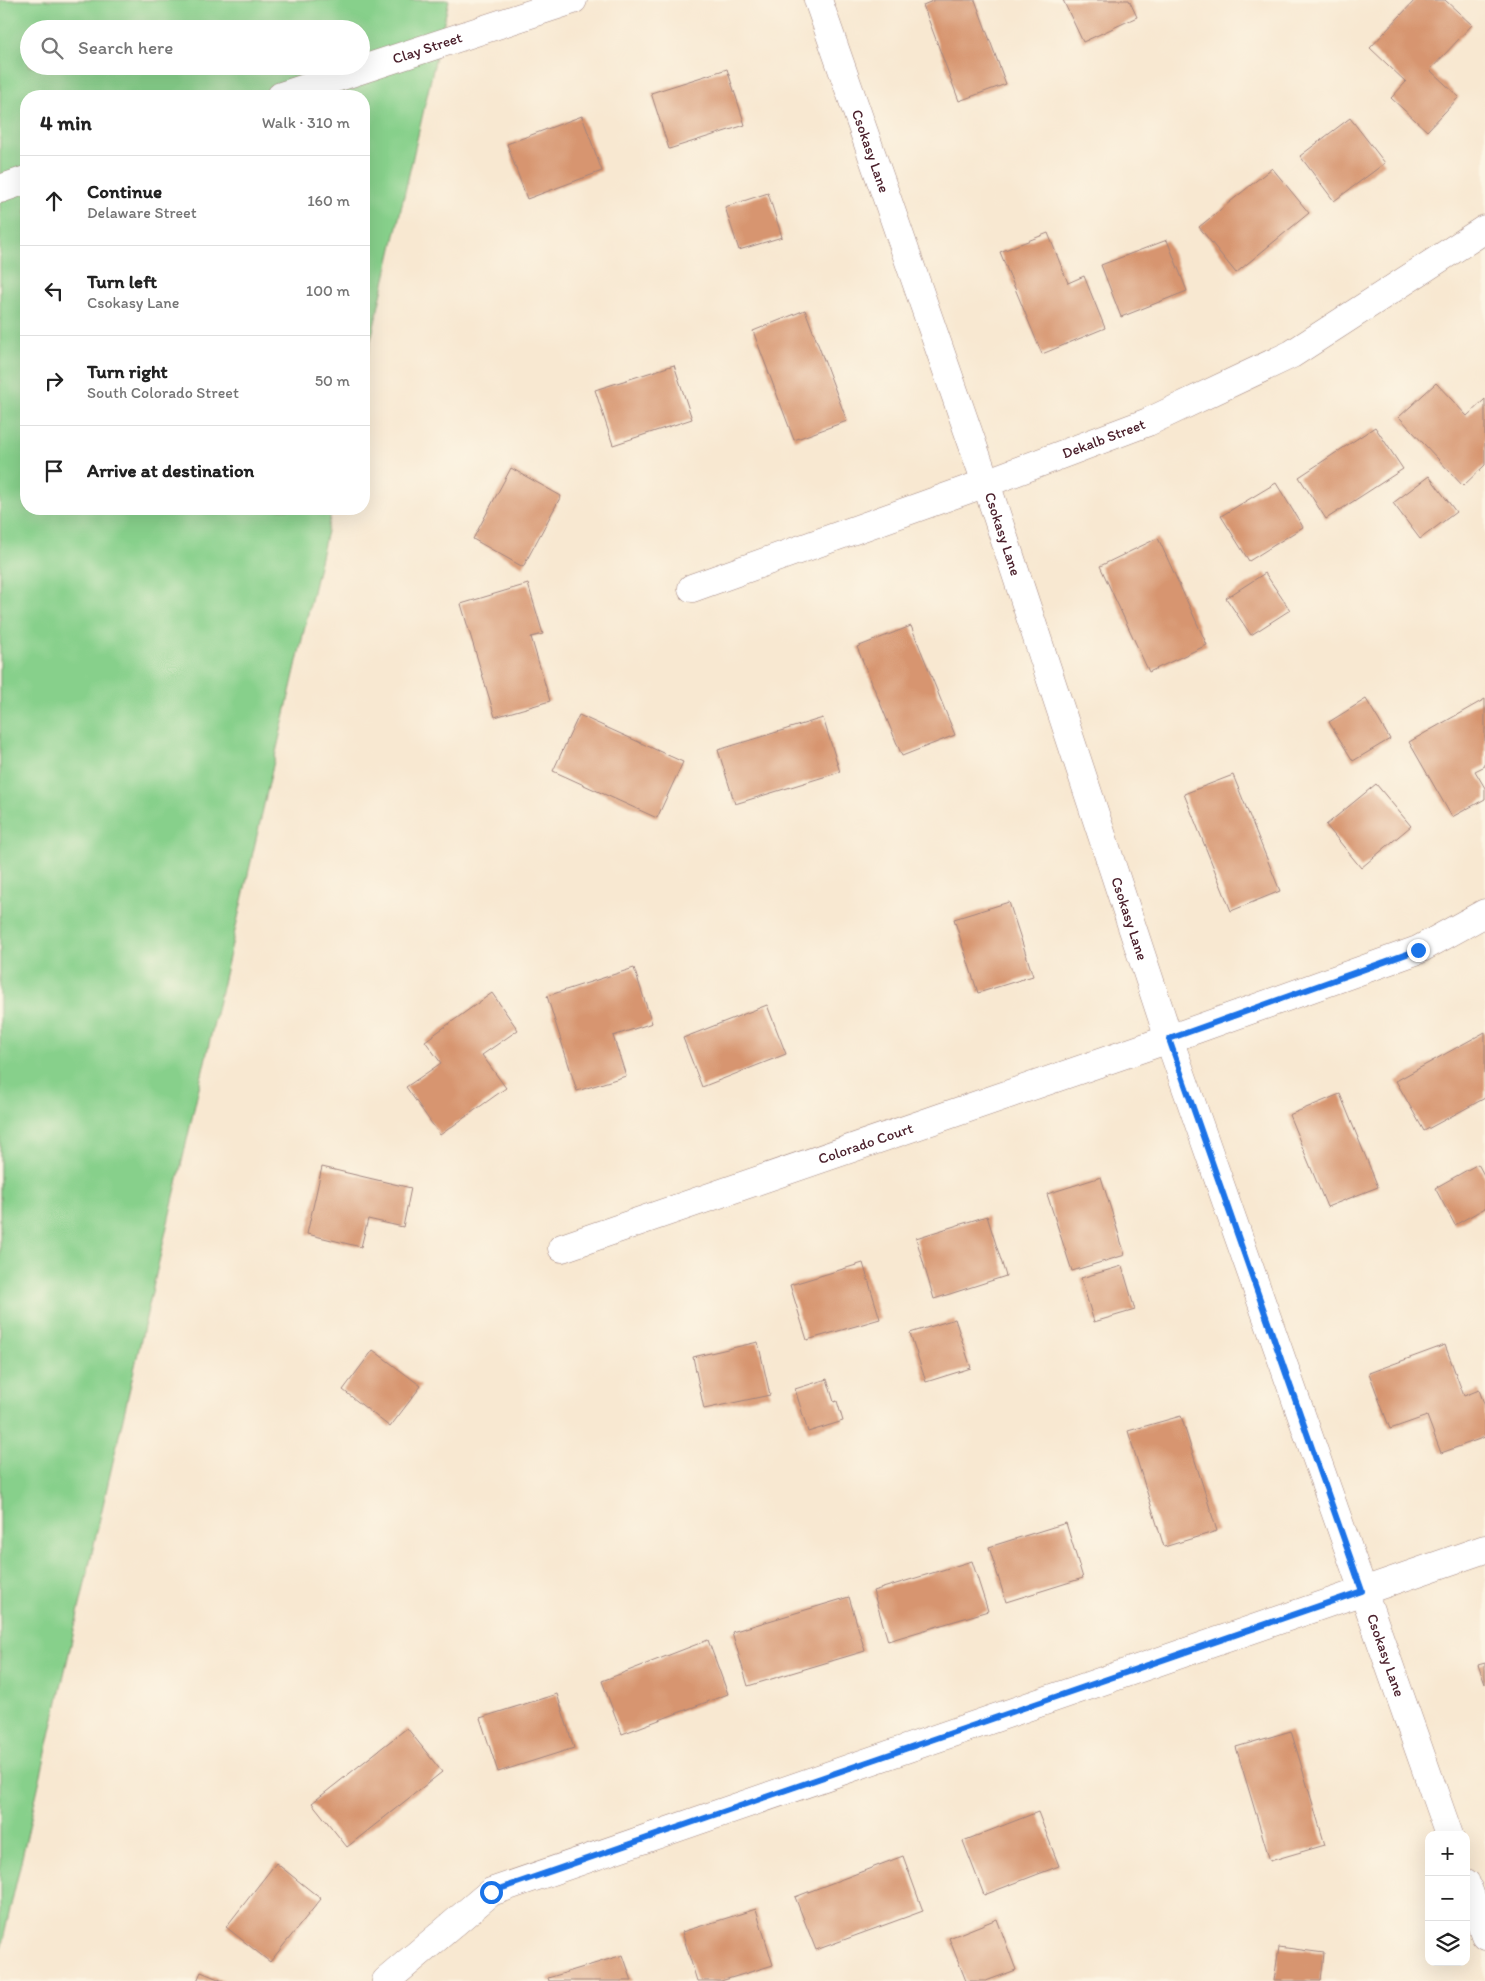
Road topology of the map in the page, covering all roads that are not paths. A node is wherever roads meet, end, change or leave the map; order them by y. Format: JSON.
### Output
{"nodes":[{"id":1,"x":573,"y":0,"type":"edge"},
{"id":2,"x":818,"y":0,"type":"edge"},
{"id":3,"x":370,"y":67,"type":"edge"},
{"id":4,"x":345,"y":75,"type":"edge"},
{"id":5,"x":299,"y":90,"type":"edge"},
{"id":6,"x":20,"y":182,"type":"edge"},
{"id":7,"x":0,"y":189,"type":"edge"},
{"id":8,"x":1485,"y":229,"type":"edge"},
{"id":9,"x":986,"y":483,"type":"junction"},
{"id":10,"x":692,"y":588,"type":"dead end"},
{"id":11,"x":1485,"y":913,"type":"edge"},
{"id":12,"x":1169,"y":1039,"type":"junction"},
{"id":13,"x":562,"y":1248,"type":"dead end"},
{"id":14,"x":1485,"y":1548,"type":"edge"},
{"id":15,"x":1362,"y":1591,"type":"junction"},
{"id":16,"x":1448,"y":1831,"type":"edge"},
{"id":17,"x":1470,"y":1894,"type":"edge"},
{"id":18,"x":1485,"y":1935,"type":"edge"},
{"id":19,"x":386,"y":1981,"type":"edge"}],
"edges":[{"from":1,"to":3,"type":"street","name":"Clay Street"},
{"from":2,"to":9,"type":"street","name":"Csokasy Lane"},
{"from":4,"to":5,"type":"street","name":"Clay Street"},
{"from":6,"to":7,"type":"street"},
{"from":8,"to":9,"type":"street","name":"Dekalb Street"},
{"from":9,"to":10,"type":"street","name":"Dekalb Street"},
{"from":9,"to":12,"type":"street","name":"Csokasy Lane"},
{"from":11,"to":12,"type":"street","name":"Colorado Court"},
{"from":12,"to":13,"type":"street","name":"Colorado Court"},
{"from":12,"to":15,"type":"street","name":"Csokasy Lane"},
{"from":14,"to":15,"type":"street"},
{"from":15,"to":16,"type":"street","name":"Csokasy Lane"},
{"from":15,"to":19,"type":"street"},
{"from":17,"to":18,"type":"street"}]}
